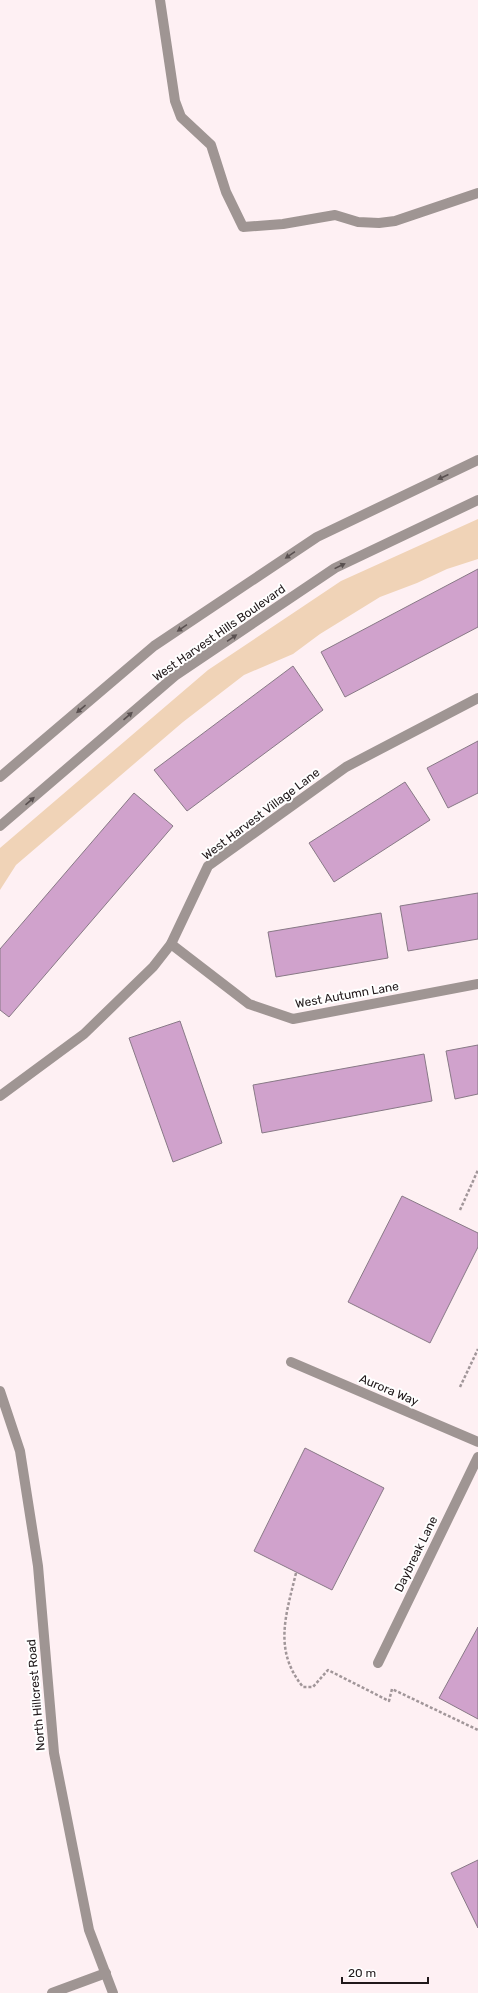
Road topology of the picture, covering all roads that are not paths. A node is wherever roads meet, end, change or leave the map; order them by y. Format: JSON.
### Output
{"nodes":[{"id":1,"x":160,"y":0,"type":"edge"},
{"id":2,"x":478,"y":193,"type":"edge"},
{"id":3,"x":478,"y":460,"type":"edge"},
{"id":4,"x":478,"y":500,"type":"edge"},
{"id":5,"x":478,"y":698,"type":"edge"},
{"id":6,"x":0,"y":778,"type":"edge"},
{"id":7,"x":0,"y":826,"type":"edge"},
{"id":8,"x":171,"y":944,"type":"junction"},
{"id":9,"x":478,"y":984,"type":"edge"},
{"id":10,"x":0,"y":1096,"type":"edge"},
{"id":11,"x":291,"y":1362,"type":"dead end"},
{"id":12,"x":0,"y":1391,"type":"edge"},
{"id":13,"x":478,"y":1442,"type":"edge"},
{"id":14,"x":478,"y":1457,"type":"edge"},
{"id":15,"x":378,"y":1663,"type":"dead end"},
{"id":16,"x":106,"y":1973,"type":"junction"},
{"id":17,"x":52,"y":1993,"type":"edge"},
{"id":18,"x":113,"y":1993,"type":"edge"}],
"edges":[{"from":1,"to":2,"type":"street"},
{"from":3,"to":6,"type":"street","name":"West Harvest Hills Boulevard","one_way":true},
{"from":7,"to":4,"type":"street","name":"West Harvest Hills Boulevard","one_way":true},
{"from":5,"to":8,"type":"street","name":"West Harvest Village Lane"},
{"from":8,"to":9,"type":"street","name":"West Autumn Lane"},
{"from":8,"to":10,"type":"street","name":"West Harvest Village Lane"},
{"from":11,"to":13,"type":"street","name":"Aurora Way"},
{"from":12,"to":16,"type":"street","name":"North Hillcrest Road"},
{"from":14,"to":15,"type":"street","name":"Daybreak Lane"},
{"from":16,"to":17,"type":"street"},
{"from":16,"to":18,"type":"street","name":"North Hillcrest Road"}]}
